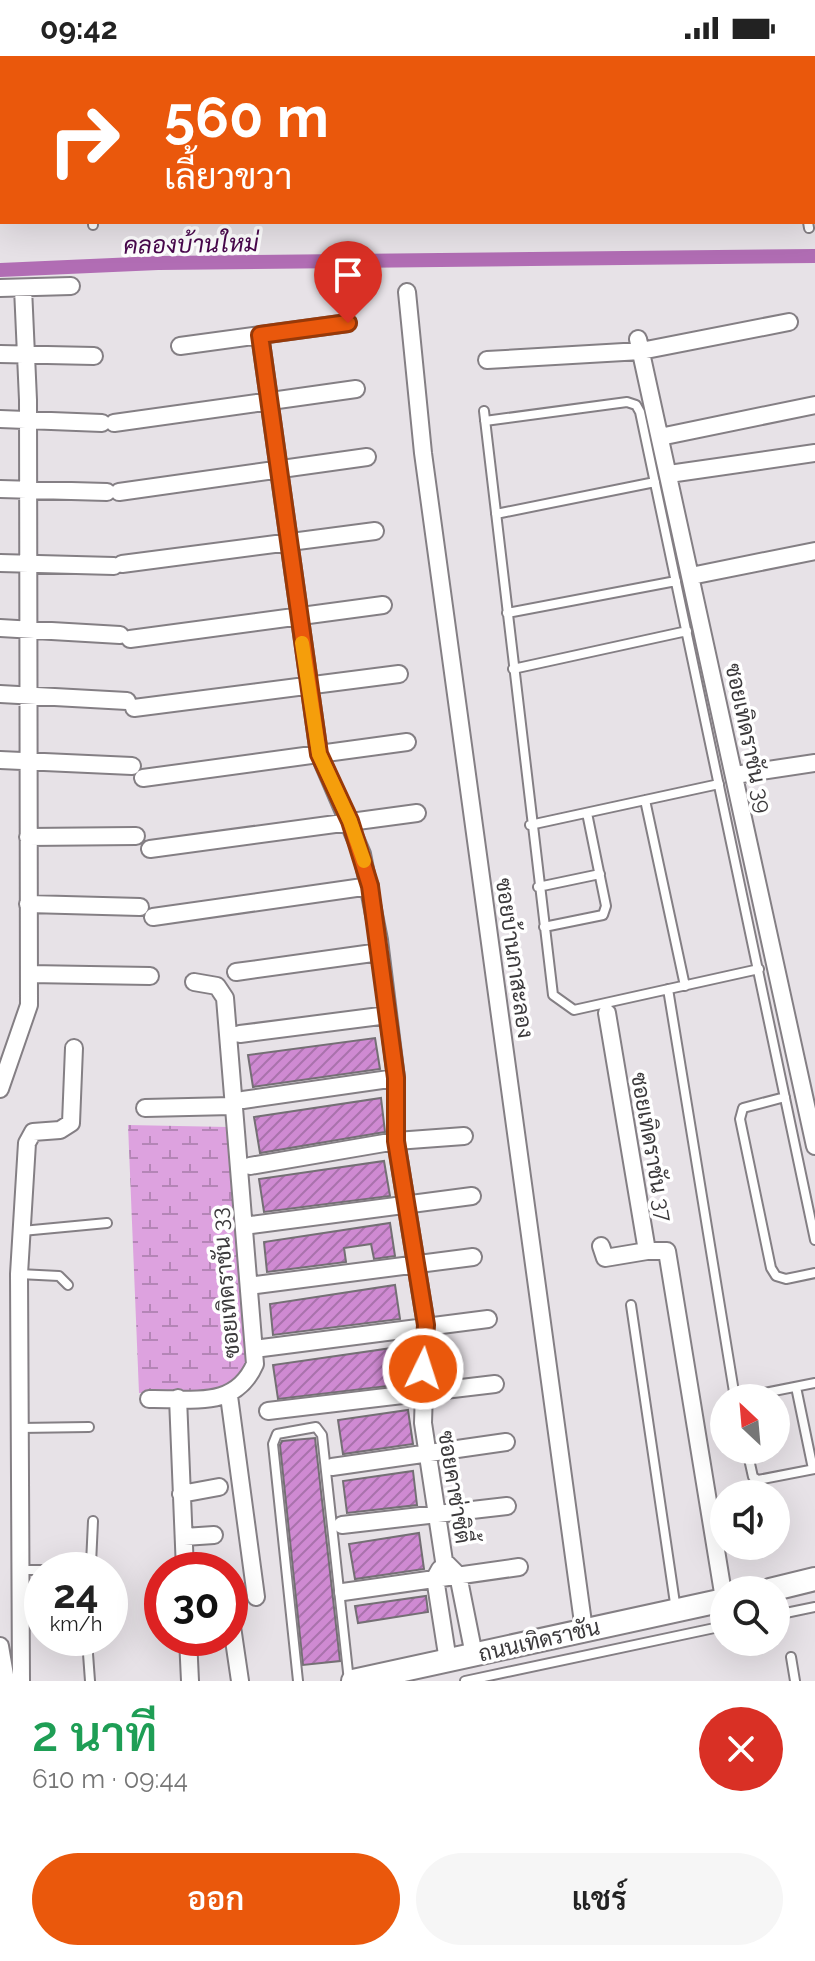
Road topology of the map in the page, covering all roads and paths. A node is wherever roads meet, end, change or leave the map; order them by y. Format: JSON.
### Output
{"nodes":[{"id":1,"x":71,"y":286,"type":"dead end"},
{"id":2,"x":0,"y":288,"type":"edge"},
{"id":3,"x":23,"y":288,"type":"junction"},
{"id":4,"x":407,"y":292,"type":"dead end"},
{"id":5,"x":789,"y":322,"type":"dead end"},
{"id":6,"x":348,"y":323,"type":"dead end"},
{"id":7,"x":260,"y":335,"type":"junction"},
{"id":8,"x":639,"y":345,"type":"junction"},
{"id":9,"x":180,"y":346,"type":"dead end"},
{"id":10,"x":0,"y":354,"type":"edge"},
{"id":11,"x":25,"y":354,"type":"junction"},
{"id":12,"x":94,"y":356,"type":"dead end"},
{"id":13,"x":487,"y":360,"type":"dead end"},
{"id":14,"x":356,"y":389,"type":"dead end"},
{"id":15,"x":270,"y":401,"type":"junction"},
{"id":16,"x":815,"y":405,"type":"edge"},
{"id":17,"x":0,"y":419,"type":"edge"},
{"id":18,"x":27,"y":421,"type":"junction"},
{"id":19,"x":660,"y":437,"type":"junction"},
{"id":20,"x":815,"y":453,"type":"edge"},
{"id":21,"x":367,"y":457,"type":"dead end"},
{"id":22,"x":279,"y":469,"type":"junction"},
{"id":23,"x":662,"y":478,"type":"junction"},
{"id":24,"x":0,"y":489,"type":"edge"},
{"id":25,"x":28,"y":490,"type":"junction"},
{"id":26,"x":496,"y":514,"type":"junction"},
{"id":27,"x":375,"y":531,"type":"dead end"},
{"id":28,"x":289,"y":541,"type":"junction"},
{"id":29,"x":815,"y":551,"type":"edge"},
{"id":30,"x":0,"y":563,"type":"edge"},
{"id":31,"x":28,"y":564,"type":"junction"},
{"id":32,"x":684,"y":578,"type":"junction"},
{"id":33,"x":383,"y":605,"type":"dead end"},
{"id":34,"x":507,"y":613,"type":"junction"},
{"id":35,"x":299,"y":615,"type":"junction"},
{"id":36,"x":0,"y":628,"type":"edge"},
{"id":37,"x":29,"y":628,"type":"junction"},
{"id":38,"x":687,"y":631,"type":"junction"},
{"id":39,"x":513,"y":669,"type":"junction"},
{"id":40,"x":399,"y":674,"type":"dead end"},
{"id":41,"x":308,"y":686,"type":"junction"},
{"id":42,"x":0,"y":694,"type":"edge"},
{"id":43,"x":29,"y":694,"type":"junction"},
{"id":44,"x":407,"y":742,"type":"dead end"},
{"id":45,"x":319,"y":754,"type":"junction"},
{"id":46,"x":0,"y":760,"type":"edge"},
{"id":47,"x":28,"y":761,"type":"junction"},
{"id":48,"x":815,"y":763,"type":"edge"},
{"id":49,"x":735,"y":775,"type":"junction"},
{"id":50,"x":719,"y":784,"type":"junction"},
{"id":51,"x":645,"y":800,"type":"junction"},
{"id":52,"x":417,"y":813,"type":"dead end"},
{"id":53,"x":587,"y":813,"type":"junction"},
{"id":54,"x":350,"y":821,"type":"junction"},
{"id":55,"x":530,"y":825,"type":"junction"},
{"id":56,"x":136,"y":836,"type":"dead end"},
{"id":57,"x":28,"y":837,"type":"junction"},
{"id":58,"x":150,"y":849,"type":"dead end"},
{"id":59,"x":600,"y":874,"type":"junction"},
{"id":60,"x":370,"y":886,"type":"junction"},
{"id":61,"x":538,"y":887,"type":"junction"},
{"id":62,"x":28,"y":904,"type":"junction"},
{"id":63,"x":544,"y":927,"type":"junction"},
{"id":64,"x":380,"y":952,"type":"junction"},
{"id":65,"x":759,"y":969,"type":"junction"},
{"id":66,"x":236,"y":972,"type":"dead end"},
{"id":67,"x":29,"y":974,"type":"junction"},
{"id":68,"x":150,"y":976,"type":"dead end"},
{"id":69,"x":194,"y":982,"type":"dead end"},
{"id":70,"x":685,"y":986,"type":"junction"},
{"id":71,"x":668,"y":989,"type":"junction"},
{"id":72,"x":607,"y":1013,"type":"dead end"},
{"id":73,"x":388,"y":1015,"type":"junction"},
{"id":74,"x":240,"y":1034,"type":"dead end"},
{"id":75,"x":74,"y":1048,"type":"dead end"},
{"id":76,"x":5,"y":1052,"type":"edge"},
{"id":77,"x":396,"y":1078,"type":"junction"},
{"id":78,"x":0,"y":1089,"type":"edge"},
{"id":79,"x":785,"y":1097,"type":"junction"},
{"id":80,"x":237,"y":1103,"type":"junction"},
{"id":81,"x":145,"y":1108,"type":"dead end"},
{"id":82,"x":464,"y":1136,"type":"dead end"},
{"id":83,"x":396,"y":1141,"type":"junction"},
{"id":84,"x":815,"y":1146,"type":"edge"},
{"id":85,"x":250,"y":1166,"type":"dead end"},
{"id":86,"x":472,"y":1196,"type":"dead end"},
{"id":87,"x":404,"y":1203,"type":"junction"},
{"id":88,"x":107,"y":1223,"type":"dead end"},
{"id":89,"x":251,"y":1225,"type":"dead end"},
{"id":90,"x":21,"y":1231,"type":"junction"},
{"id":91,"x":815,"y":1240,"type":"edge"},
{"id":92,"x":601,"y":1246,"type":"dead end"},
{"id":93,"x":647,"y":1251,"type":"junction"},
{"id":94,"x":473,"y":1257,"type":"dead end"},
{"id":95,"x":418,"y":1264,"type":"junction"},
{"id":96,"x":815,"y":1273,"type":"edge"},
{"id":97,"x":19,"y":1274,"type":"junction"},
{"id":98,"x":68,"y":1285,"type":"dead end"},
{"id":99,"x":256,"y":1285,"type":"dead end"},
{"id":100,"x":631,"y":1305,"type":"dead end"},
{"id":101,"x":488,"y":1319,"type":"dead end"},
{"id":102,"x":426,"y":1325,"type":"junction"},
{"id":103,"x":262,"y":1348,"type":"dead end"},
{"id":104,"x":815,"y":1383,"type":"edge"},
{"id":105,"x":495,"y":1384,"type":"dead end"},
{"id":106,"x":735,"y":1384,"type":"edge"},
{"id":107,"x":796,"y":1387,"type":"junction"},
{"id":108,"x":790,"y":1388,"type":"edge"},
{"id":109,"x":421,"y":1391,"type":"junction"},
{"id":110,"x":229,"y":1396,"type":"junction"},
{"id":111,"x":178,"y":1398,"type":"junction"},
{"id":112,"x":149,"y":1399,"type":"dead end"},
{"id":113,"x":268,"y":1411,"type":"dead end"},
{"id":114,"x":89,"y":1427,"type":"dead end"},
{"id":115,"x":20,"y":1428,"type":"junction"},
{"id":116,"x":506,"y":1442,"type":"dead end"},
{"id":117,"x":427,"y":1451,"type":"junction"},
{"id":118,"x":750,"y":1464,"type":"edge"},
{"id":119,"x":332,"y":1467,"type":"dead end"},
{"id":120,"x":814,"y":1469,"type":"edge"},
{"id":121,"x":219,"y":1487,"type":"dead end"},
{"id":122,"x":181,"y":1494,"type":"junction"},
{"id":123,"x":507,"y":1506,"type":"dead end"},
{"id":124,"x":436,"y":1513,"type":"junction"},
{"id":125,"x":93,"y":1521,"type":"dead end"},
{"id":126,"x":342,"y":1525,"type":"dead end"},
{"id":127,"x":214,"y":1535,"type":"dead end"},
{"id":128,"x":184,"y":1537,"type":"junction"},
{"id":129,"x":92,"y":1552,"type":"edge"},
{"id":130,"x":184,"y":1552,"type":"edge"},
{"id":131,"x":444,"y":1561,"type":"junction"},
{"id":132,"x":519,"y":1567,"type":"dead end"},
{"id":133,"x":22,"y":1570,"type":"joint"},
{"id":134,"x":458,"y":1575,"type":"junction"},
{"id":135,"x":720,"y":1576,"type":"edge"},
{"id":136,"x":435,"y":1578,"type":"junction"},
{"id":137,"x":815,"y":1579,"type":"edge"},
{"id":138,"x":790,"y":1585,"type":"edge"},
{"id":139,"x":343,"y":1592,"type":"dead end"},
{"id":140,"x":256,"y":1597,"type":"dead end"},
{"id":141,"x":710,"y":1603,"type":"edge"},
{"id":142,"x":815,"y":1607,"type":"edge"},
{"id":143,"x":676,"y":1611,"type":"junction"},
{"id":144,"x":790,"y":1612,"type":"edge"},
{"id":145,"x":710,"y":1629,"type":"edge"},
{"id":146,"x":584,"y":1630,"type":"junction"},
{"id":147,"x":0,"y":1646,"type":"edge"},
{"id":148,"x":474,"y":1655,"type":"junction"},
{"id":149,"x":88,"y":1656,"type":"edge"},
{"id":150,"x":189,"y":1656,"type":"edge"},
{"id":151,"x":236,"y":1656,"type":"edge"},
{"id":152,"x":791,"y":1657,"type":"dead end"},
{"id":153,"x":448,"y":1661,"type":"junction"},
{"id":154,"x":6,"y":1681,"type":"edge"},
{"id":155,"x":21,"y":1681,"type":"edge"},
{"id":156,"x":90,"y":1681,"type":"edge"},
{"id":157,"x":190,"y":1681,"type":"edge"},
{"id":158,"x":240,"y":1681,"type":"edge"},
{"id":159,"x":298,"y":1681,"type":"edge"},
{"id":160,"x":351,"y":1681,"type":"edge"},
{"id":161,"x":465,"y":1681,"type":"edge"},
{"id":162,"x":795,"y":1681,"type":"edge"}],
"edges":[{"from":1,"to":3,"type":"street"},
{"from":2,"to":3,"type":"street"},
{"from":3,"to":11,"type":"street"},
{"from":4,"to":146,"type":"street","name":"ซอยบ้านกาสะลอง"},
{"from":5,"to":8,"type":"street"},
{"from":6,"to":7,"type":"street"},
{"from":7,"to":9,"type":"street"},
{"from":7,"to":15,"type":"street","name":"ซอยคาซ่าซิตี้"},
{"from":8,"to":13,"type":"street"},
{"from":8,"to":19,"type":"street","name":"ซอยเทิดราชัน 39"},
{"from":10,"to":11,"type":"street"},
{"from":11,"to":12,"type":"street"},
{"from":11,"to":18,"type":"street"},
{"from":14,"to":15,"type":"street"},
{"from":15,"to":18,"type":"street"},
{"from":15,"to":22,"type":"street","name":"ซอยคาซ่าซิตี้"},
{"from":16,"to":19,"type":"street"},
{"from":17,"to":18,"type":"street"},
{"from":18,"to":25,"type":"street"},
{"from":19,"to":23,"type":"street","name":"ซอยเทิดราชัน 39"},
{"from":20,"to":23,"type":"street"},
{"from":21,"to":22,"type":"street"},
{"from":22,"to":25,"type":"street"},
{"from":22,"to":28,"type":"street","name":"ซอยคาซ่าซิตี้"},
{"from":23,"to":26,"type":"lane"},
{"from":23,"to":26,"type":"lane"},
{"from":23,"to":32,"type":"street","name":"ซอยเทิดราชัน 39"},
{"from":24,"to":25,"type":"street"},
{"from":25,"to":31,"type":"street"},
{"from":26,"to":34,"type":"lane"},
{"from":27,"to":28,"type":"street"},
{"from":28,"to":31,"type":"street"},
{"from":28,"to":35,"type":"street","name":"ซอยคาซ่าซิตี้"},
{"from":29,"to":32,"type":"street"},
{"from":30,"to":31,"type":"street"},
{"from":31,"to":37,"type":"street"},
{"from":32,"to":34,"type":"lane"},
{"from":32,"to":38,"type":"lane"},
{"from":32,"to":49,"type":"street","name":"ซอยเทิดราชัน 39"},
{"from":33,"to":35,"type":"street"},
{"from":34,"to":39,"type":"lane"},
{"from":35,"to":37,"type":"street"},
{"from":35,"to":41,"type":"street","name":"ซอยคาซ่าซิตี้"},
{"from":36,"to":37,"type":"street"},
{"from":37,"to":43,"type":"street"},
{"from":38,"to":39,"type":"lane"},
{"from":38,"to":50,"type":"lane"},
{"from":39,"to":55,"type":"lane"},
{"from":40,"to":41,"type":"street"},
{"from":41,"to":43,"type":"street"},
{"from":41,"to":45,"type":"street","name":"ซอยคาซ่าซิตี้"},
{"from":42,"to":43,"type":"street"},
{"from":43,"to":47,"type":"street"},
{"from":44,"to":45,"type":"street"},
{"from":45,"to":47,"type":"street"},
{"from":45,"to":54,"type":"street","name":"ซอยคาซ่าซิตี้"},
{"from":46,"to":47,"type":"street"},
{"from":47,"to":57,"type":"street"},
{"from":48,"to":49,"type":"street"},
{"from":49,"to":84,"type":"street","name":"ซอยเทิดราชัน 39"},
{"from":50,"to":51,"type":"lane"},
{"from":50,"to":65,"type":"lane"},
{"from":51,"to":53,"type":"lane"},
{"from":51,"to":70,"type":"lane"},
{"from":52,"to":54,"type":"street"},
{"from":53,"to":55,"type":"lane"},
{"from":53,"to":59,"type":"lane"},
{"from":54,"to":58,"type":"street"},
{"from":54,"to":60,"type":"street","name":"ซอยคาซ่าซิตี้"},
{"from":55,"to":61,"type":"lane"},
{"from":56,"to":57,"type":"street"},
{"from":57,"to":62,"type":"street"},
{"from":59,"to":61,"type":"lane"},
{"from":59,"to":63,"type":"lane"},
{"from":60,"to":62,"type":"street"},
{"from":60,"to":64,"type":"street","name":"ซอยคาซ่าซิตี้"},
{"from":61,"to":63,"type":"lane"},
{"from":62,"to":67,"type":"street"},
{"from":63,"to":71,"type":"lane"},
{"from":64,"to":66,"type":"street"},
{"from":64,"to":73,"type":"street","name":"ซอยคาซ่าซิตี้"},
{"from":65,"to":70,"type":"lane"},
{"from":65,"to":79,"type":"lane"},
{"from":67,"to":68,"type":"street"},
{"from":67,"to":76,"type":"street"},
{"from":69,"to":80,"type":"street","name":"ซอยเทิดราชัน 33"},
{"from":70,"to":71,"type":"lane"},
{"from":71,"to":106,"type":"lane"},
{"from":72,"to":93,"type":"street","name":"ซอยเทิดราชัน 37"},
{"from":73,"to":74,"type":"street"},
{"from":73,"to":77,"type":"street","name":"ซอยคาซ่าซิตี้"},
{"from":75,"to":90,"type":"street"},
{"from":76,"to":78,"type":"street"},
{"from":77,"to":80,"type":"street"},
{"from":77,"to":83,"type":"street","name":"ซอยคาซ่าซิตี้"},
{"from":79,"to":91,"type":"lane"},
{"from":79,"to":96,"type":"lane"},
{"from":80,"to":81,"type":"street"},
{"from":80,"to":110,"type":"street","name":"ซอยเทิดราชัน 33"},
{"from":82,"to":83,"type":"street"},
{"from":83,"to":85,"type":"street"},
{"from":83,"to":87,"type":"street","name":"ซอยคาซ่าซิตี้"},
{"from":86,"to":87,"type":"street"},
{"from":87,"to":89,"type":"street"},
{"from":87,"to":95,"type":"street","name":"ซอยคาซ่าซิตี้"},
{"from":88,"to":90,"type":"lane"},
{"from":90,"to":97,"type":"street"},
{"from":92,"to":93,"type":"street"},
{"from":93,"to":135,"type":"street","name":"ซอยเทิดราชัน 37"},
{"from":94,"to":95,"type":"street"},
{"from":95,"to":99,"type":"street"},
{"from":95,"to":102,"type":"street","name":"ซอยคาซ่าซิตี้"},
{"from":97,"to":98,"type":"lane"},
{"from":97,"to":115,"type":"street"},
{"from":100,"to":143,"type":"lane"},
{"from":101,"to":102,"type":"street"},
{"from":102,"to":103,"type":"street"},
{"from":102,"to":109,"type":"street","name":"ซอยคาซ่าซิตี้"},
{"from":104,"to":107,"type":"lane"},
{"from":105,"to":109,"type":"street"},
{"from":107,"to":108,"type":"lane"},
{"from":107,"to":120,"type":"lane"},
{"from":109,"to":113,"type":"street"},
{"from":109,"to":117,"type":"street","name":"ซอยคาซ่าซิตี้"},
{"from":110,"to":111,"type":"street"},
{"from":110,"to":140,"type":"street"},
{"from":111,"to":112,"type":"street"},
{"from":111,"to":122,"type":"street"},
{"from":114,"to":115,"type":"lane"},
{"from":115,"to":133,"type":"street"},
{"from":116,"to":117,"type":"street"},
{"from":117,"to":119,"type":"street"},
{"from":117,"to":124,"type":"street","name":"ซอยคาซ่าซิตี้"},
{"from":118,"to":120,"type":"lane"},
{"from":121,"to":122,"type":"street"},
{"from":122,"to":128,"type":"street"},
{"from":123,"to":124,"type":"street"},
{"from":124,"to":126,"type":"street"},
{"from":124,"to":131,"type":"street","name":"ซอยคาซ่าซิตี้"},
{"from":125,"to":129,"type":"lane"},
{"from":127,"to":128,"type":"street"},
{"from":128,"to":130,"type":"street"},
{"from":131,"to":134,"type":"street","name":"ซอยคาซ่าซิตี้"},
{"from":131,"to":136,"type":"street","name":"ซอยคาซ่าซิตี้"},
{"from":132,"to":134,"type":"street"},
{"from":133,"to":155,"type":"street"},
{"from":134,"to":136,"type":"street"},
{"from":134,"to":148,"type":"street","name":"ซอยคาซ่าซิตี้"},
{"from":136,"to":139,"type":"street"},
{"from":136,"to":153,"type":"street"},
{"from":137,"to":138,"type":"street"},
{"from":141,"to":143,"type":"street","name":"ถนนเทิดราชัน"},
{"from":142,"to":144,"type":"lane"},
{"from":143,"to":146,"type":"street","name":"ถนนเทิดราชัน"},
{"from":145,"to":161,"type":"lane"},
{"from":146,"to":148,"type":"street","name":"ถนนเทิดราชัน"},
{"from":147,"to":154,"type":"street"},
{"from":148,"to":153,"type":"street","name":"ถนนเทิดราชัน"},
{"from":149,"to":156,"type":"lane"},
{"from":150,"to":157,"type":"street"},
{"from":151,"to":158,"type":"street"},
{"from":152,"to":162,"type":"lane"},
{"from":153,"to":160,"type":"street","name":"ถนนเทิดราชัน"},
{"from":159,"to":160,"type":"lane"}]}
